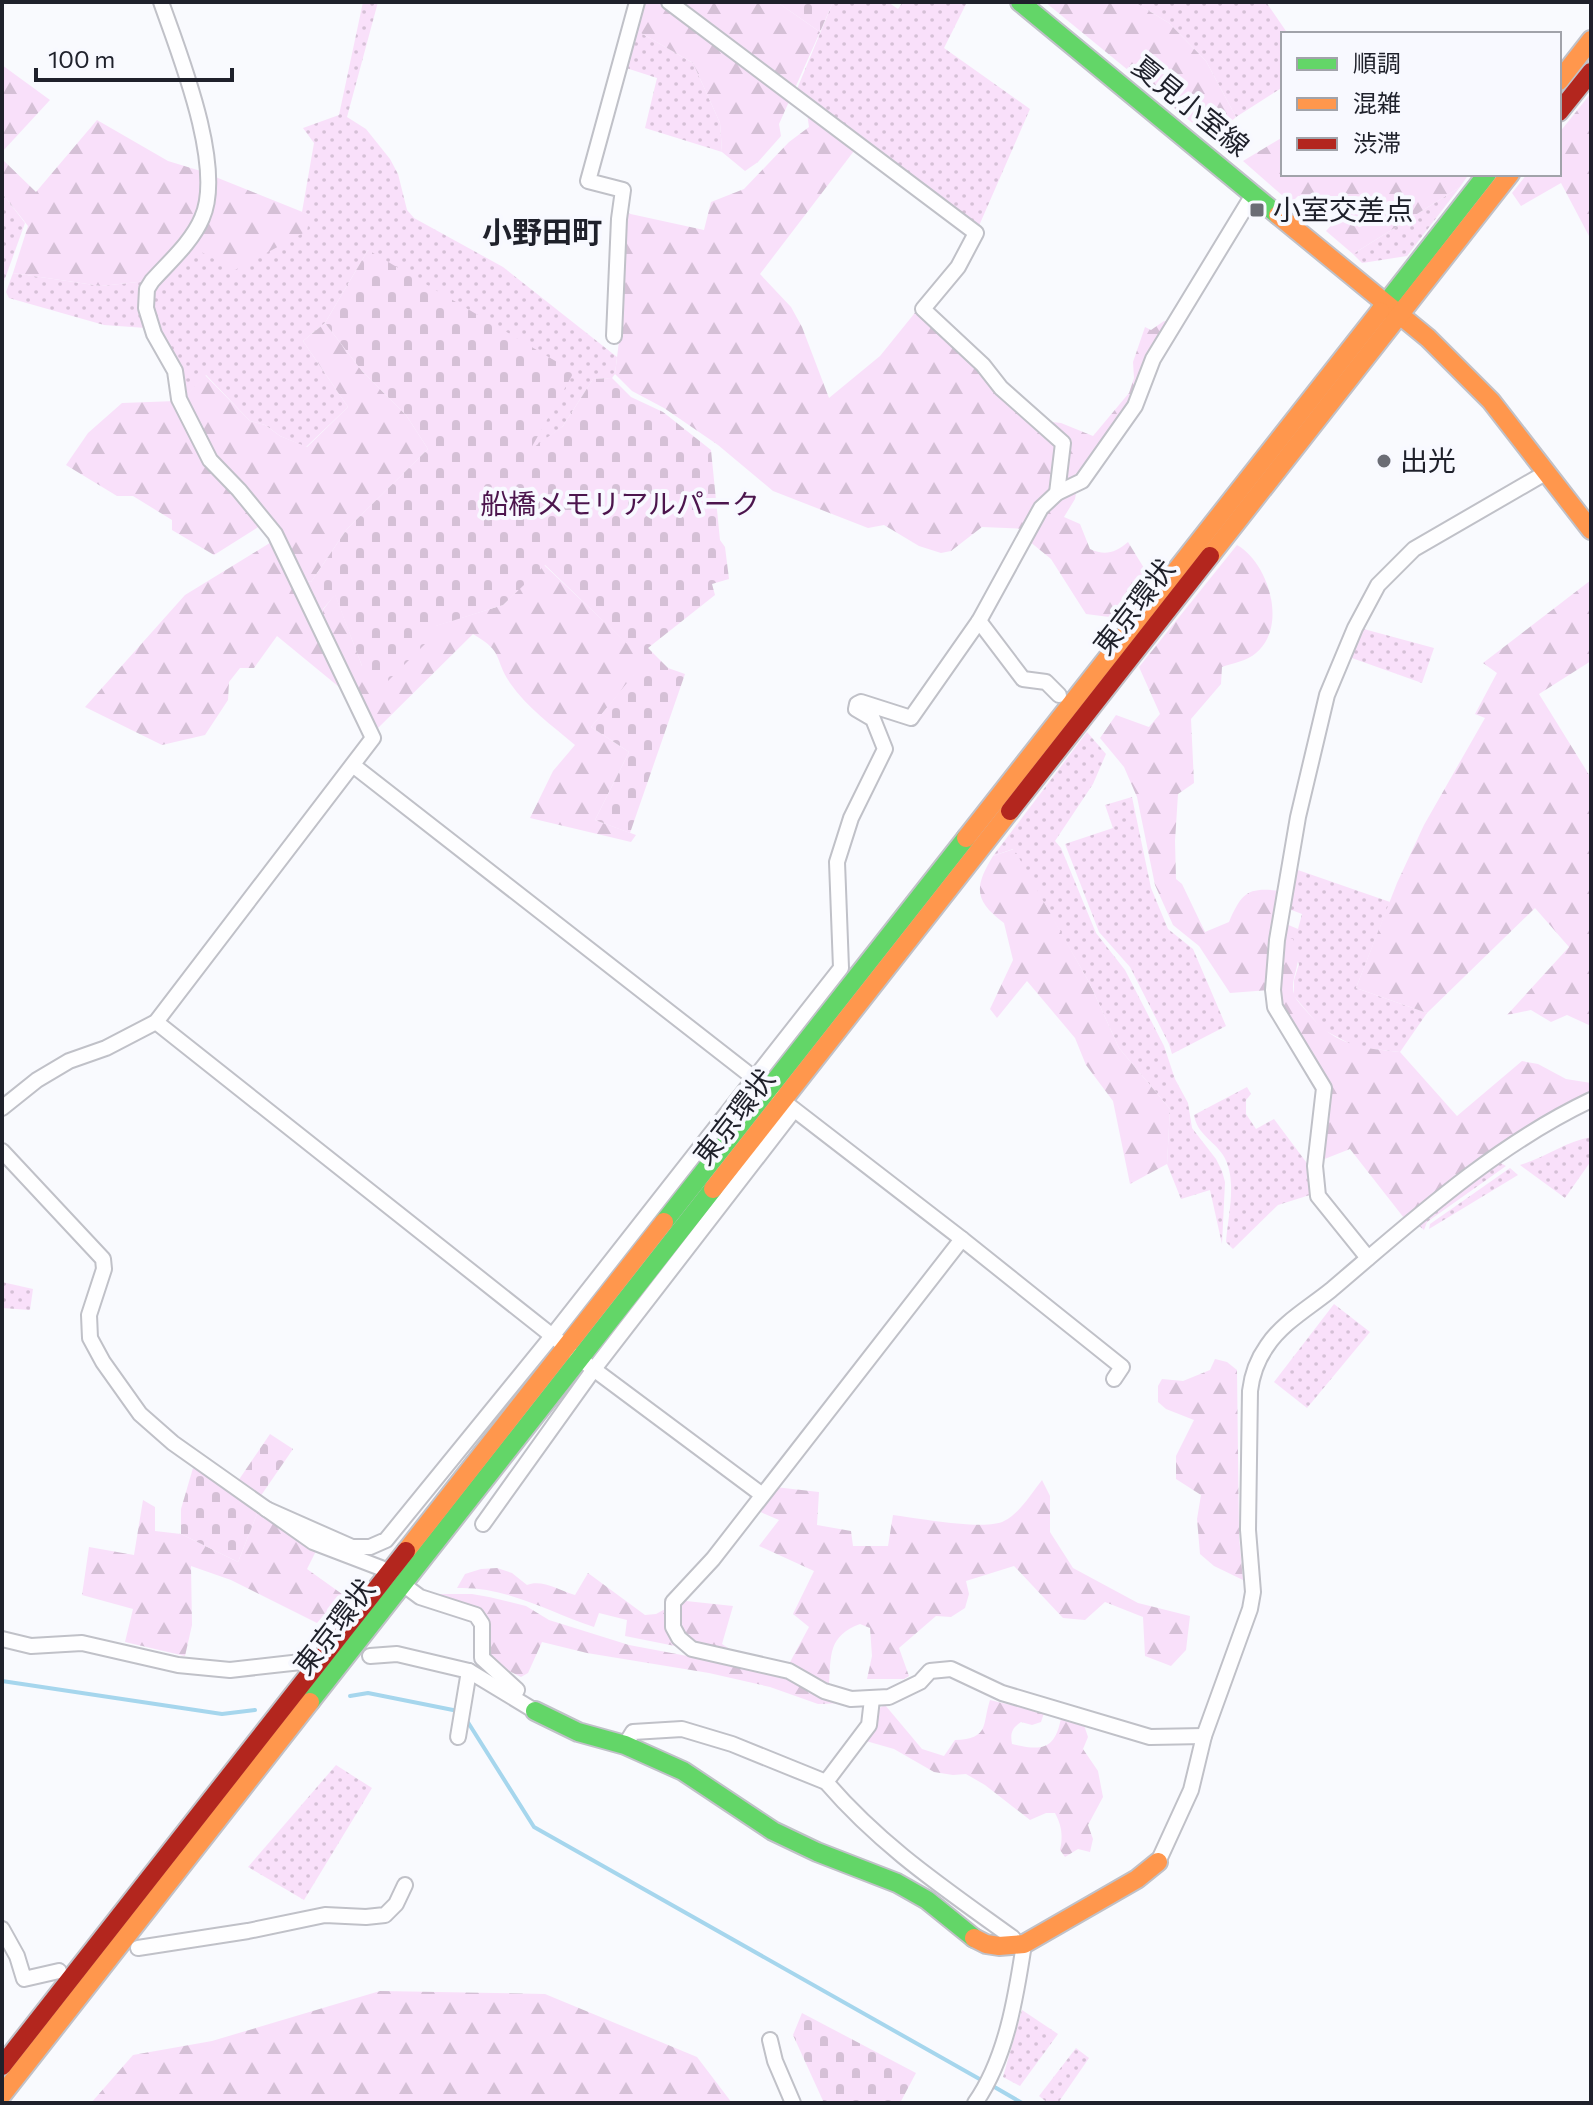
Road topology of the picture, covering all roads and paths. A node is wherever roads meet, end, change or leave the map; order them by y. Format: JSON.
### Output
{"nodes":[{"id":1,"x":161,"y":2,"type":"edge"},
{"id":2,"x":637,"y":2,"type":"edge"},
{"id":3,"x":669,"y":2,"type":"edge"},
{"id":4,"x":1020,"y":2,"type":"edge"},
{"id":5,"x":1591,"y":40,"type":"edge"},
{"id":6,"x":1591,"y":72,"type":"edge"},
{"id":7,"x":1561,"y":78,"type":"edge"},
{"id":8,"x":1561,"y":110,"type":"edge"},
{"id":9,"x":1486,"y":176,"type":"edge"},
{"id":10,"x":1508,"y":176,"type":"edge"},
{"id":11,"x":1254,"y":193,"type":"junction"},
{"id":12,"x":1393,"y":310,"type":"junction"},
{"id":13,"x":614,"y":336,"type":"dead end"},
{"id":14,"x":1547,"y":472,"type":"junction"},
{"id":15,"x":1057,"y":493,"type":"junction"},
{"id":16,"x":1591,"y":530,"type":"edge"},
{"id":17,"x":979,"y":621,"type":"junction"},
{"id":18,"x":1059,"y":695,"type":"dead end"},
{"id":19,"x":354,"y":766,"type":"junction"},
{"id":20,"x":156,"y":1022,"type":"junction"},
{"id":21,"x":775,"y":1094,"type":"junction"},
{"id":22,"x":1591,"y":1100,"type":"edge"},
{"id":23,"x":2,"y":1108,"type":"edge"},
{"id":24,"x":2,"y":1151,"type":"edge"},
{"id":25,"x":962,"y":1239,"type":"junction"},
{"id":26,"x":1368,"y":1258,"type":"junction"},
{"id":27,"x":573,"y":1353,"type":"junction"},
{"id":28,"x":1114,"y":1379,"type":"dead end"},
{"id":29,"x":761,"y":1494,"type":"junction"},
{"id":30,"x":266,"y":1509,"type":"junction"},
{"id":31,"x":483,"y":1524,"type":"dead end"},
{"id":32,"x":396,"y":1580,"type":"junction"},
{"id":33,"x":2,"y":1639,"type":"edge"},
{"id":34,"x":370,"y":1656,"type":"dead end"},
{"id":35,"x":301,"y":1662,"type":"dead end"},
{"id":36,"x":469,"y":1671,"type":"junction"},
{"id":37,"x":513,"y":1697,"type":"junction"},
{"id":38,"x":872,"y":1699,"type":"junction"},
{"id":39,"x":535,"y":1711,"type":"joint"},
{"id":40,"x":460,"y":1729,"type":"dead end"},
{"id":41,"x":1204,"y":1736,"type":"junction"},
{"id":42,"x":625,"y":1745,"type":"junction"},
{"id":43,"x":826,"y":1782,"type":"junction"},
{"id":44,"x":1158,"y":1862,"type":"joint"},
{"id":45,"x":923,"y":1875,"type":"junction"},
{"id":46,"x":405,"y":1885,"type":"dead end"},
{"id":47,"x":910,"y":1890,"type":"junction"},
{"id":48,"x":2,"y":1929,"type":"edge"},
{"id":49,"x":1019,"y":1941,"type":"junction"},
{"id":50,"x":138,"y":1948,"type":"dead end"},
{"id":51,"x":59,"y":1971,"type":"dead end"},
{"id":52,"x":770,"y":2040,"type":"dead end"},
{"id":53,"x":2,"y":2066,"type":"edge"},
{"id":54,"x":2,"y":2095,"type":"edge"},
{"id":55,"x":978,"y":2098,"type":"edge"},
{"id":56,"x":793,"y":2103,"type":"edge"}],
"edges":[{"from":1,"to":19,"type":"street"},
{"from":2,"to":13,"type":"street"},
{"from":3,"to":15,"type":"street"},
{"from":4,"to":11,"type":"main road","name":"夏見小室線"},
{"from":5,"to":7,"type":"main road"},
{"from":6,"to":8,"type":"main road"},
{"from":9,"to":12,"type":"main road","name":"東京環状"},
{"from":10,"to":12,"type":"main road","name":"東京環状"},
{"from":11,"to":12,"type":"main road","name":"夏見小室線"},
{"from":11,"to":15,"type":"street"},
{"from":12,"to":14,"type":"main road","name":"夏見小室線"},
{"from":12,"to":21,"type":"main road","name":"東京環状"},
{"from":14,"to":16,"type":"main road","name":"夏見小室線"},
{"from":14,"to":26,"type":"street"},
{"from":15,"to":17,"type":"street"},
{"from":17,"to":18,"type":"street"},
{"from":17,"to":21,"type":"street"},
{"from":19,"to":20,"type":"street"},
{"from":19,"to":21,"type":"street"},
{"from":20,"to":23,"type":"street"},
{"from":20,"to":27,"type":"street"},
{"from":21,"to":25,"type":"street"},
{"from":21,"to":27,"type":"main road","name":"東京環状"},
{"from":21,"to":27,"type":"street"},
{"from":22,"to":26,"type":"street"},
{"from":24,"to":30,"type":"street"},
{"from":25,"to":28,"type":"street"},
{"from":25,"to":29,"type":"street"},
{"from":26,"to":41,"type":"street"},
{"from":27,"to":29,"type":"street"},
{"from":27,"to":30,"type":"street"},
{"from":27,"to":31,"type":"street"},
{"from":27,"to":32,"type":"main road","name":"東京環状"},
{"from":29,"to":38,"type":"street"},
{"from":30,"to":32,"type":"street"},
{"from":32,"to":37,"type":"street"},
{"from":32,"to":53,"type":"main road","name":"東京環状"},
{"from":32,"to":54,"type":"main road","name":"東京環状"},
{"from":33,"to":35,"type":"street"},
{"from":34,"to":36,"type":"street"},
{"from":36,"to":37,"type":"street"},
{"from":36,"to":40,"type":"street"},
{"from":37,"to":39,"type":"street"},
{"from":38,"to":41,"type":"street"},
{"from":38,"to":43,"type":"street"},
{"from":39,"to":42,"type":"main road"},
{"from":41,"to":44,"type":"street"},
{"from":42,"to":43,"type":"street"},
{"from":42,"to":47,"type":"main road"},
{"from":43,"to":45,"type":"street"},
{"from":44,"to":49,"type":"main road"},
{"from":45,"to":47,"type":"street"},
{"from":45,"to":49,"type":"street"},
{"from":46,"to":50,"type":"street"},
{"from":47,"to":49,"type":"main road"},
{"from":48,"to":51,"type":"street"},
{"from":49,"to":55,"type":"street"},
{"from":52,"to":56,"type":"street"}]}
